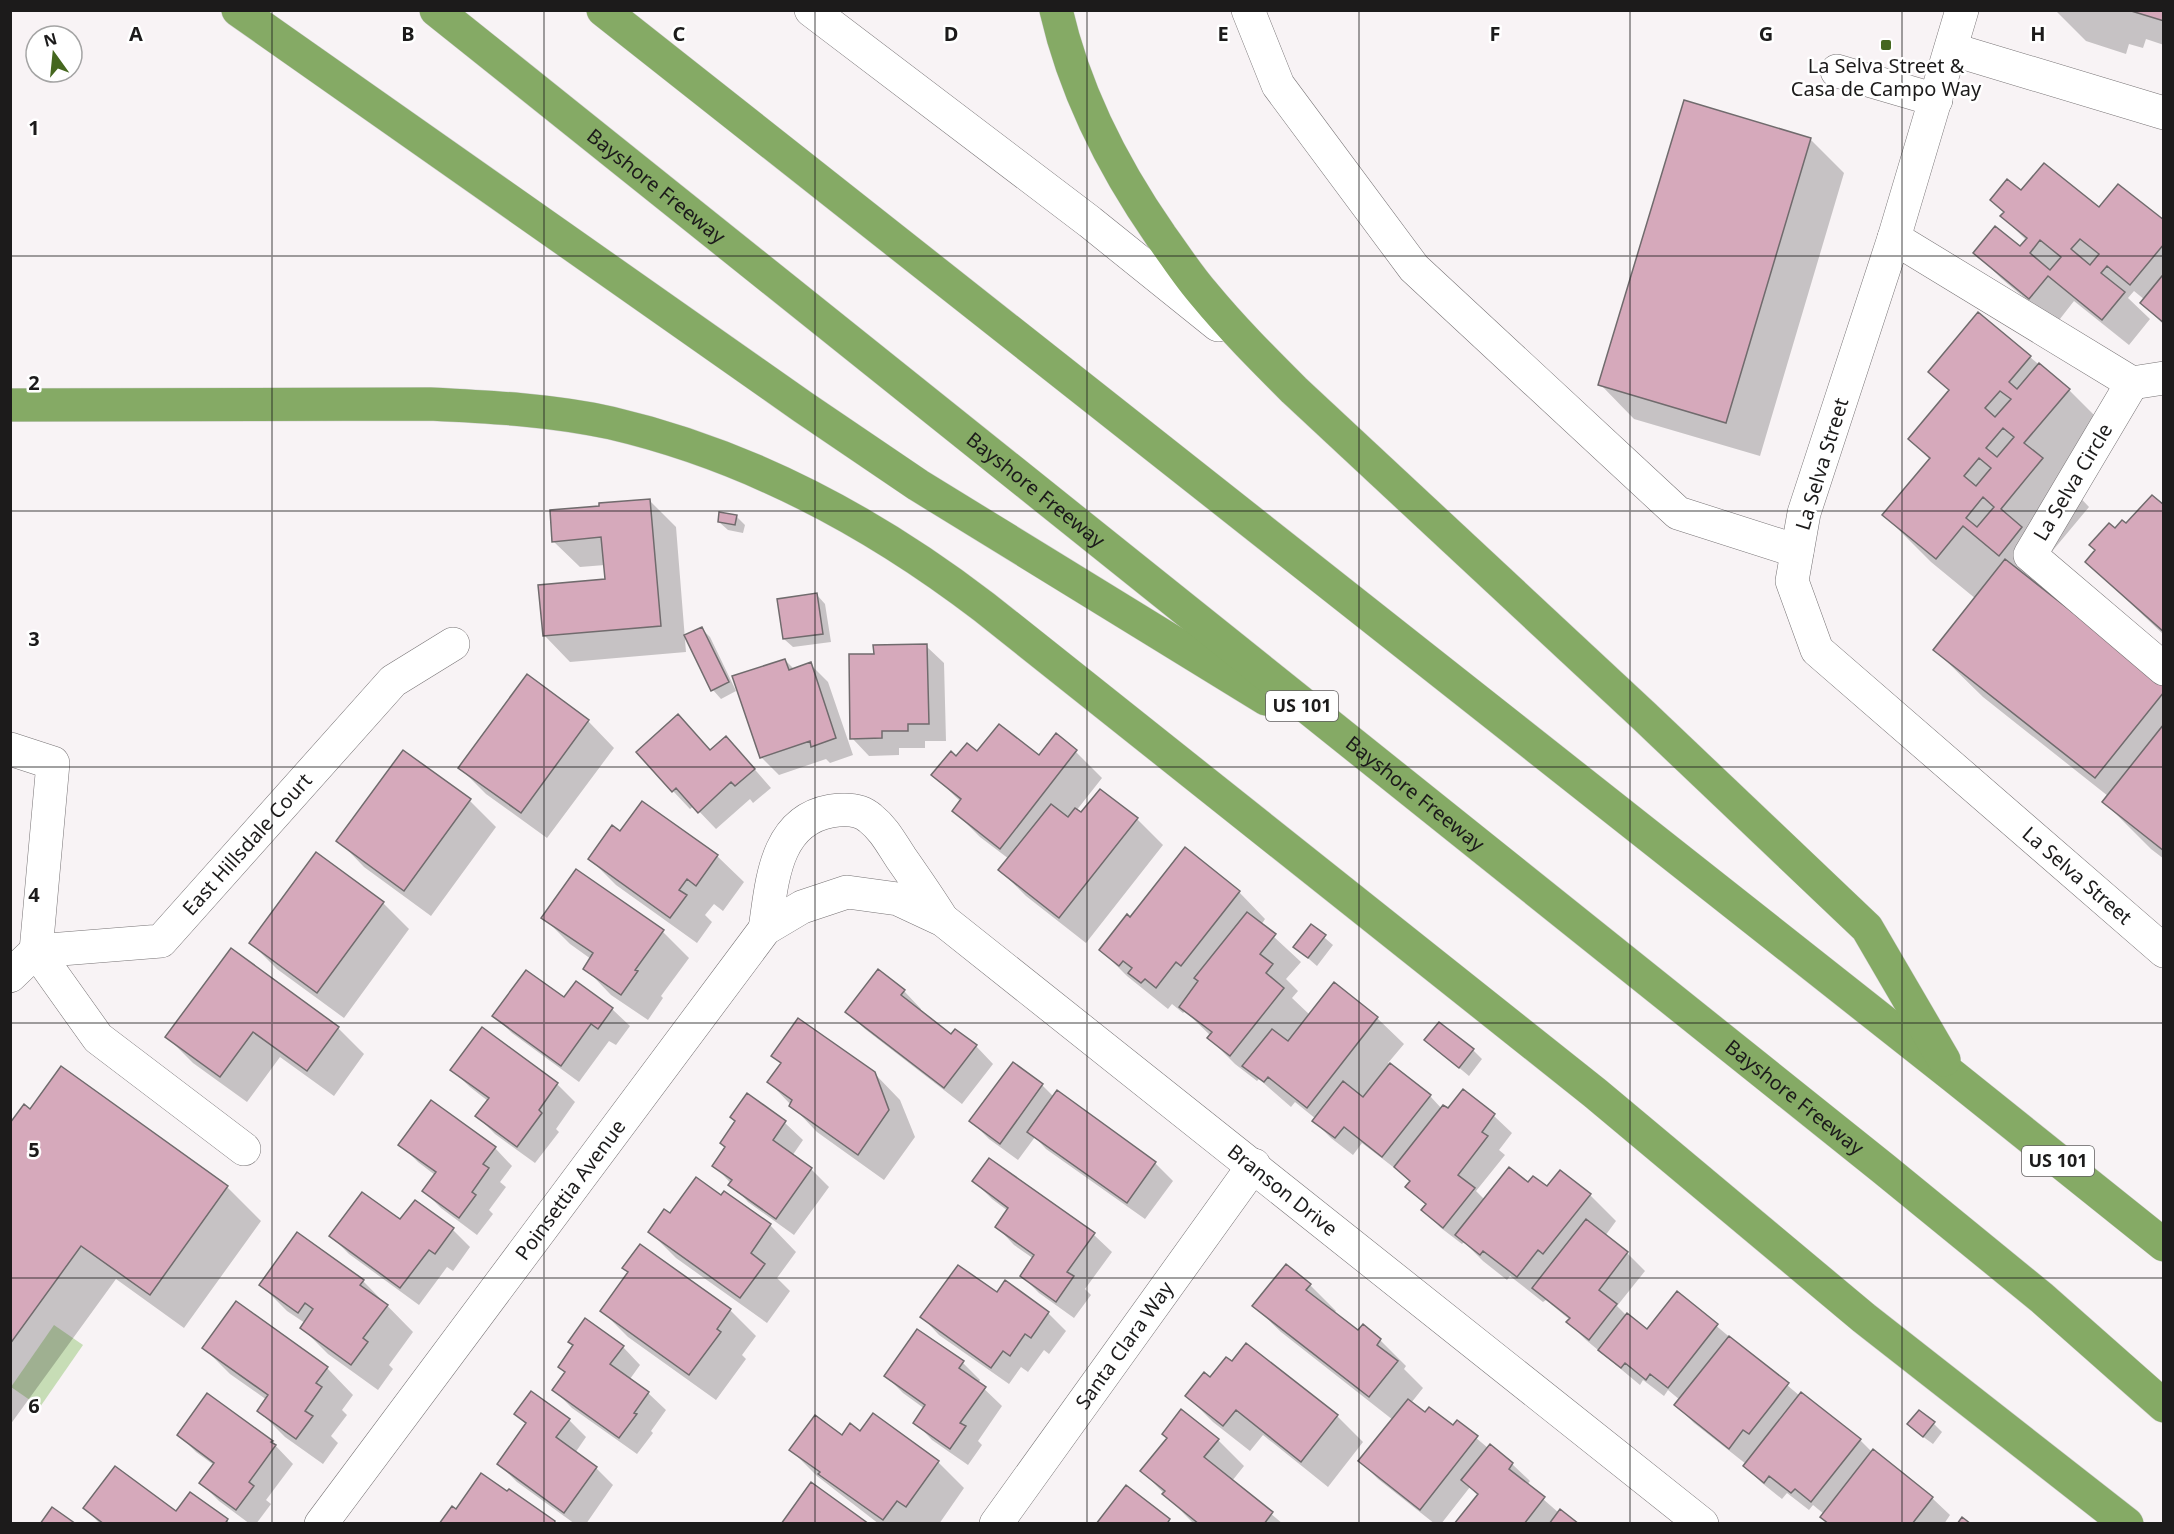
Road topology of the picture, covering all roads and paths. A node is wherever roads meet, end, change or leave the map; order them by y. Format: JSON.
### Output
{"nodes":[{"id":1,"x":238,"y":10,"type":"edge"},
{"id":2,"x":243,"y":10,"type":"edge"},
{"id":3,"x":436,"y":10,"type":"edge"},
{"id":4,"x":603,"y":10,"type":"edge"},
{"id":5,"x":811,"y":10,"type":"edge"},
{"id":6,"x":1056,"y":10,"type":"edge"},
{"id":7,"x":1248,"y":10,"type":"edge"},
{"id":8,"x":1962,"y":10,"type":"edge"},
{"id":9,"x":275,"y":35,"type":"junction"},
{"id":10,"x":1951,"y":49,"type":"junction"},
{"id":11,"x":1838,"y":71,"type":"dead end"},
{"id":12,"x":1936,"y":100,"type":"junction"},
{"id":13,"x":2163,"y":113,"type":"edge"},
{"id":14,"x":1894,"y":238,"type":"junction"},
{"id":15,"x":2148,"y":380,"type":"edge"},
{"id":16,"x":1294,"y":390,"type":"junction"},
{"id":17,"x":10,"y":405,"type":"edge"},
{"id":18,"x":1797,"y":551,"type":"junction"},
{"id":19,"x":453,"y":644,"type":"dead end"},
{"id":20,"x":2163,"y":669,"type":"edge"},
{"id":21,"x":10,"y":749,"type":"edge"},
{"id":22,"x":1379,"y":768,"type":"junction"},
{"id":23,"x":847,"y":892,"type":"joint"},
{"id":24,"x":943,"y":920,"type":"junction"},
{"id":25,"x":765,"y":929,"type":"junction"},
{"id":26,"x":36,"y":951,"type":"junction"},
{"id":27,"x":2163,"y":951,"type":"edge"},
{"id":28,"x":10,"y":976,"type":"edge"},
{"id":29,"x":1953,"y":1076,"type":"junction"},
{"id":30,"x":244,"y":1149,"type":"dead end"},
{"id":31,"x":1254,"y":1165,"type":"junction"},
{"id":32,"x":2163,"y":1245,"type":"edge"},
{"id":33,"x":2163,"y":1406,"type":"edge"},
{"id":34,"x":321,"y":1524,"type":"edge"},
{"id":35,"x":996,"y":1524,"type":"edge"},
{"id":36,"x":1702,"y":1524,"type":"edge"},
{"id":37,"x":2127,"y":1524,"type":"edge"}],
"edges":[{"from":1,"to":9,"type":"highway"},
{"from":2,"to":9,"type":"street"},
{"from":3,"to":22,"type":"highway","name":"Bayshore Freeway","number":"US 101"},
{"from":4,"to":29,"type":"highway","number":"US 101"},
{"from":5,"to":16,"type":"street"},
{"from":6,"to":16,"type":"highway"},
{"from":7,"to":18,"type":"street"},
{"from":8,"to":10,"type":"street","name":"La Selva Street"},
{"from":9,"to":22,"type":"highway"},
{"from":10,"to":12,"type":"street","name":"La Selva Street"},
{"from":10,"to":13,"type":"street"},
{"from":11,"to":12,"type":"street"},
{"from":12,"to":14,"type":"street","name":"La Selva Street"},
{"from":14,"to":15,"type":"street","name":"La Selva Circle"},
{"from":14,"to":18,"type":"street","name":"La Selva Street"},
{"from":15,"to":20,"type":"street","name":"La Selva Circle"},
{"from":16,"to":29,"type":"highway"},
{"from":17,"to":37,"type":"highway"},
{"from":18,"to":27,"type":"street","name":"La Selva Street"},
{"from":19,"to":26,"type":"street","name":"East Hillsdale Court"},
{"from":21,"to":26,"type":"street"},
{"from":22,"to":33,"type":"highway","name":"Bayshore Freeway","number":"US 101"},
{"from":23,"to":24,"type":"street","name":"Branson Drive"},
{"from":23,"to":25,"type":"street","name":"Poinsettia Avenue"},
{"from":24,"to":25,"type":"street"},
{"from":24,"to":31,"type":"street","name":"Branson Drive"},
{"from":25,"to":34,"type":"street","name":"Poinsettia Avenue"},
{"from":26,"to":28,"type":"street"},
{"from":26,"to":30,"type":"street"},
{"from":29,"to":32,"type":"highway","number":"US 101"},
{"from":31,"to":35,"type":"street","name":"Santa Clara Way"},
{"from":31,"to":36,"type":"street","name":"Branson Drive"}]}
